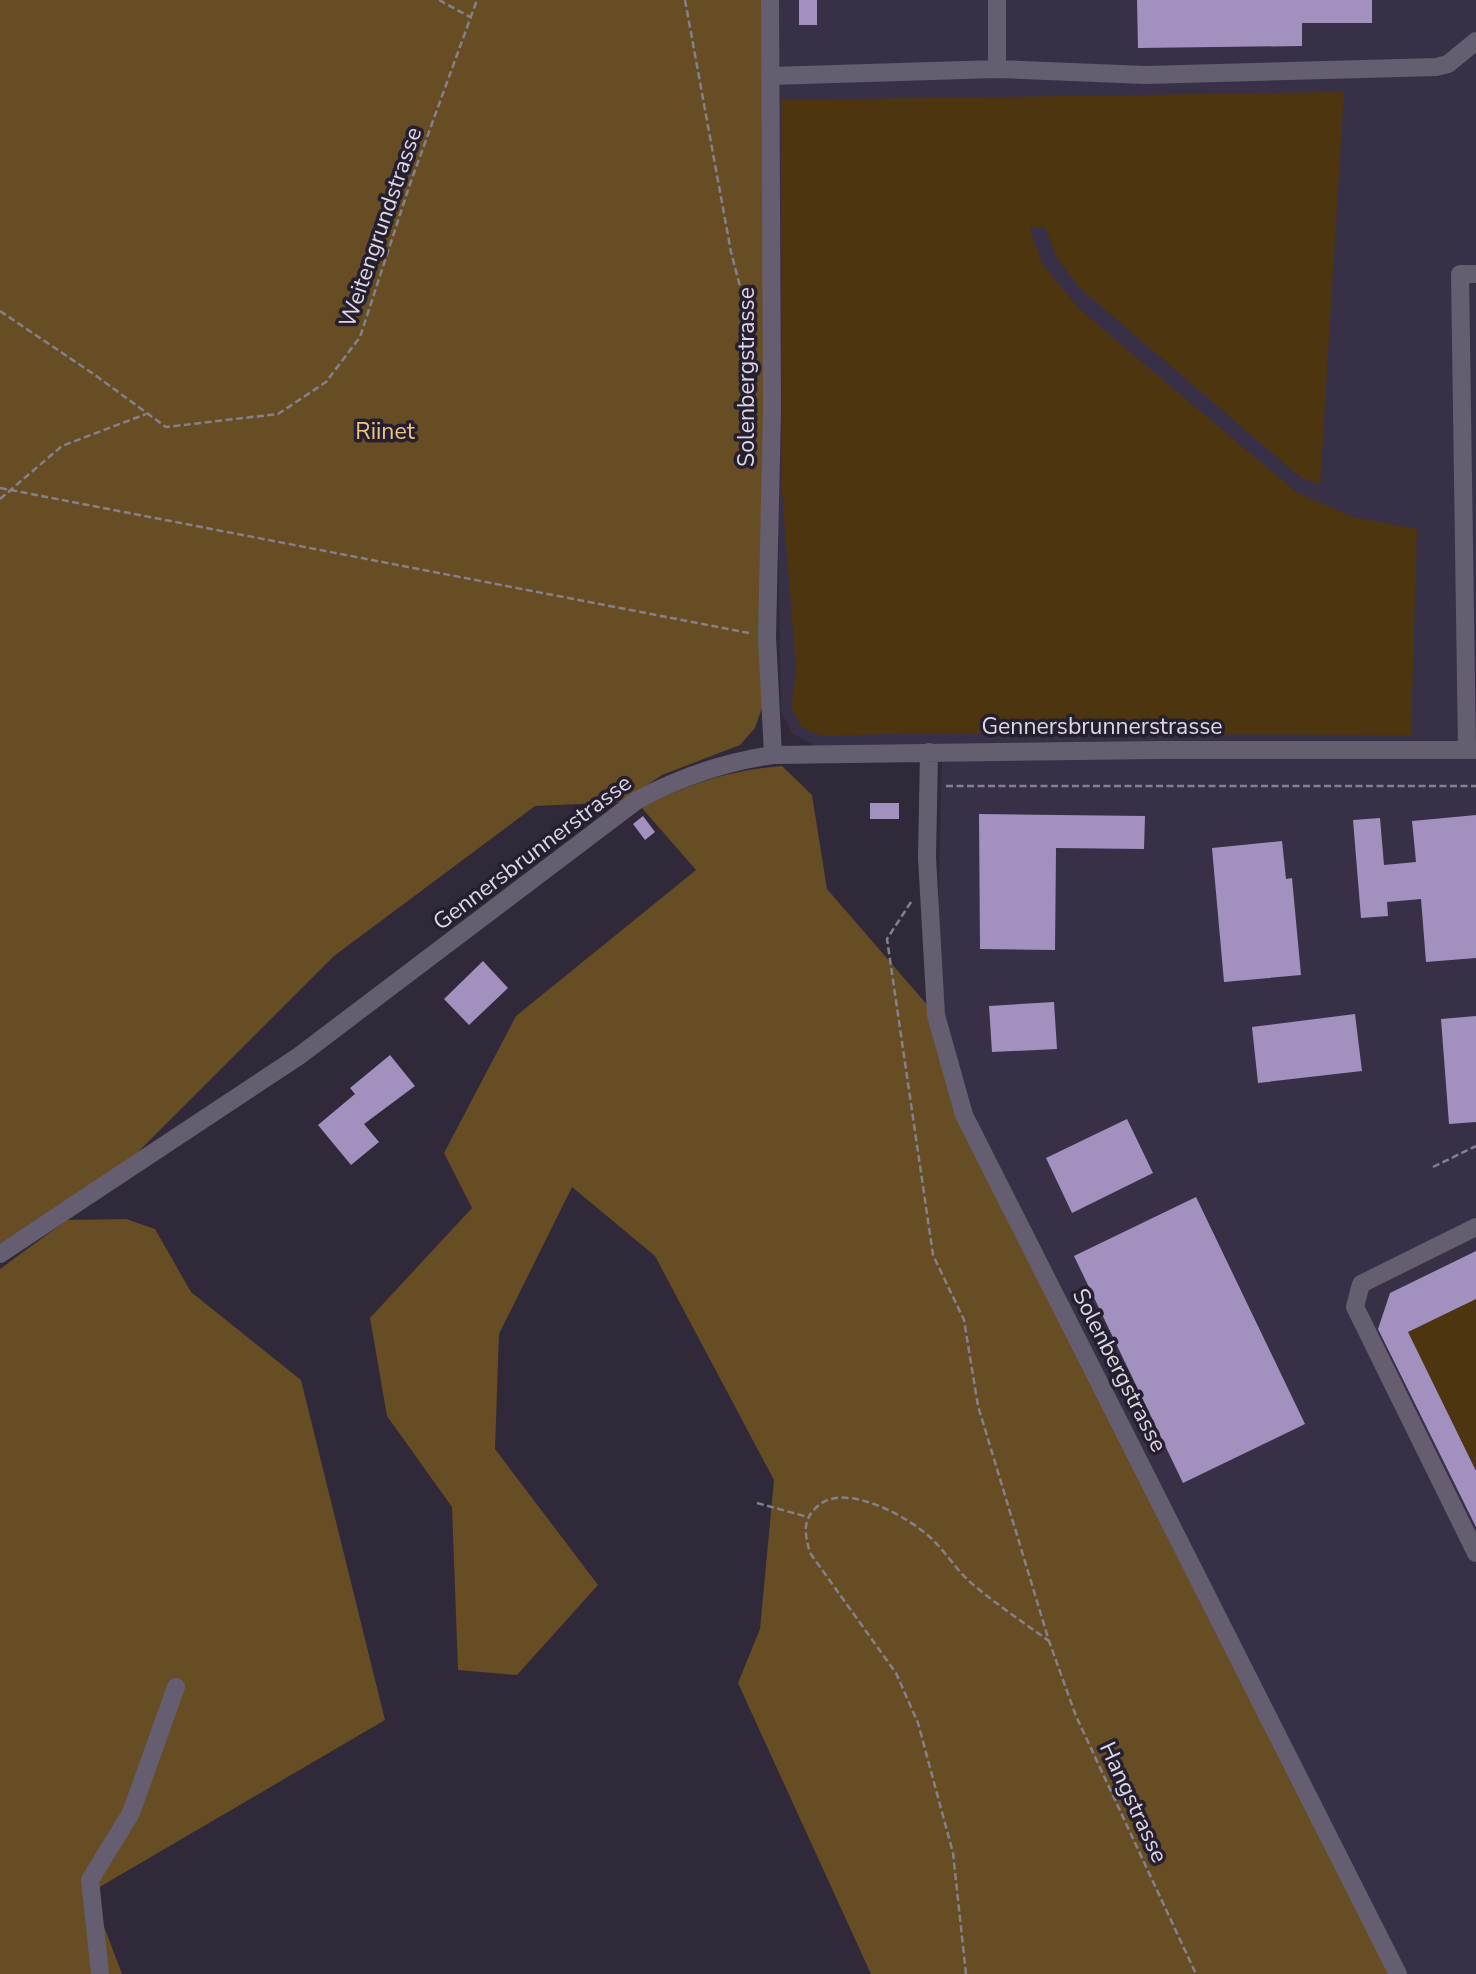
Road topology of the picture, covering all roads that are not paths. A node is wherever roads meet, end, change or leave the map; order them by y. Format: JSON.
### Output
{"nodes":[{"id":1,"x":770,"y":0,"type":"edge"},
{"id":2,"x":997,"y":0,"type":"edge"},
{"id":3,"x":1476,"y":41,"type":"edge"},
{"id":4,"x":997,"y":69,"type":"junction"},
{"id":5,"x":770,"y":76,"type":"junction"},
{"id":6,"x":1476,"y":274,"type":"edge"},
{"id":7,"x":1471,"y":640,"type":"edge"},
{"id":8,"x":1471,"y":690,"type":"edge"},
{"id":9,"x":1471,"y":750,"type":"edge"},
{"id":10,"x":929,"y":752,"type":"junction"},
{"id":11,"x":773,"y":755,"type":"junction"},
{"id":12,"x":1476,"y":1227,"type":"edge"},
{"id":13,"x":0,"y":1254,"type":"edge"},
{"id":14,"x":1476,"y":1553,"type":"edge"},
{"id":15,"x":176,"y":1687,"type":"dead end"},
{"id":16,"x":100,"y":1974,"type":"edge"},
{"id":17,"x":1398,"y":1974,"type":"edge"}],
"edges":[{"from":1,"to":5,"type":"street","name":"Solenbergstrasse"},
{"from":2,"to":4,"type":"street"},
{"from":3,"to":4,"type":"street"},
{"from":4,"to":5,"type":"street"},
{"from":5,"to":11,"type":"street","name":"Solenbergstrasse"},
{"from":6,"to":7,"type":"street"},
{"from":7,"to":8,"type":"street"},
{"from":8,"to":9,"type":"street"},
{"from":9,"to":10,"type":"street","name":"Gennersbrunnerstrasse"},
{"from":10,"to":11,"type":"street","name":"Gennersbrunnerstrasse"},
{"from":10,"to":17,"type":"street","name":"Solenbergstrasse"},
{"from":11,"to":13,"type":"street","name":"Gennersbrunnerstrasse"},
{"from":12,"to":14,"type":"street"},
{"from":15,"to":16,"type":"street"}]}
